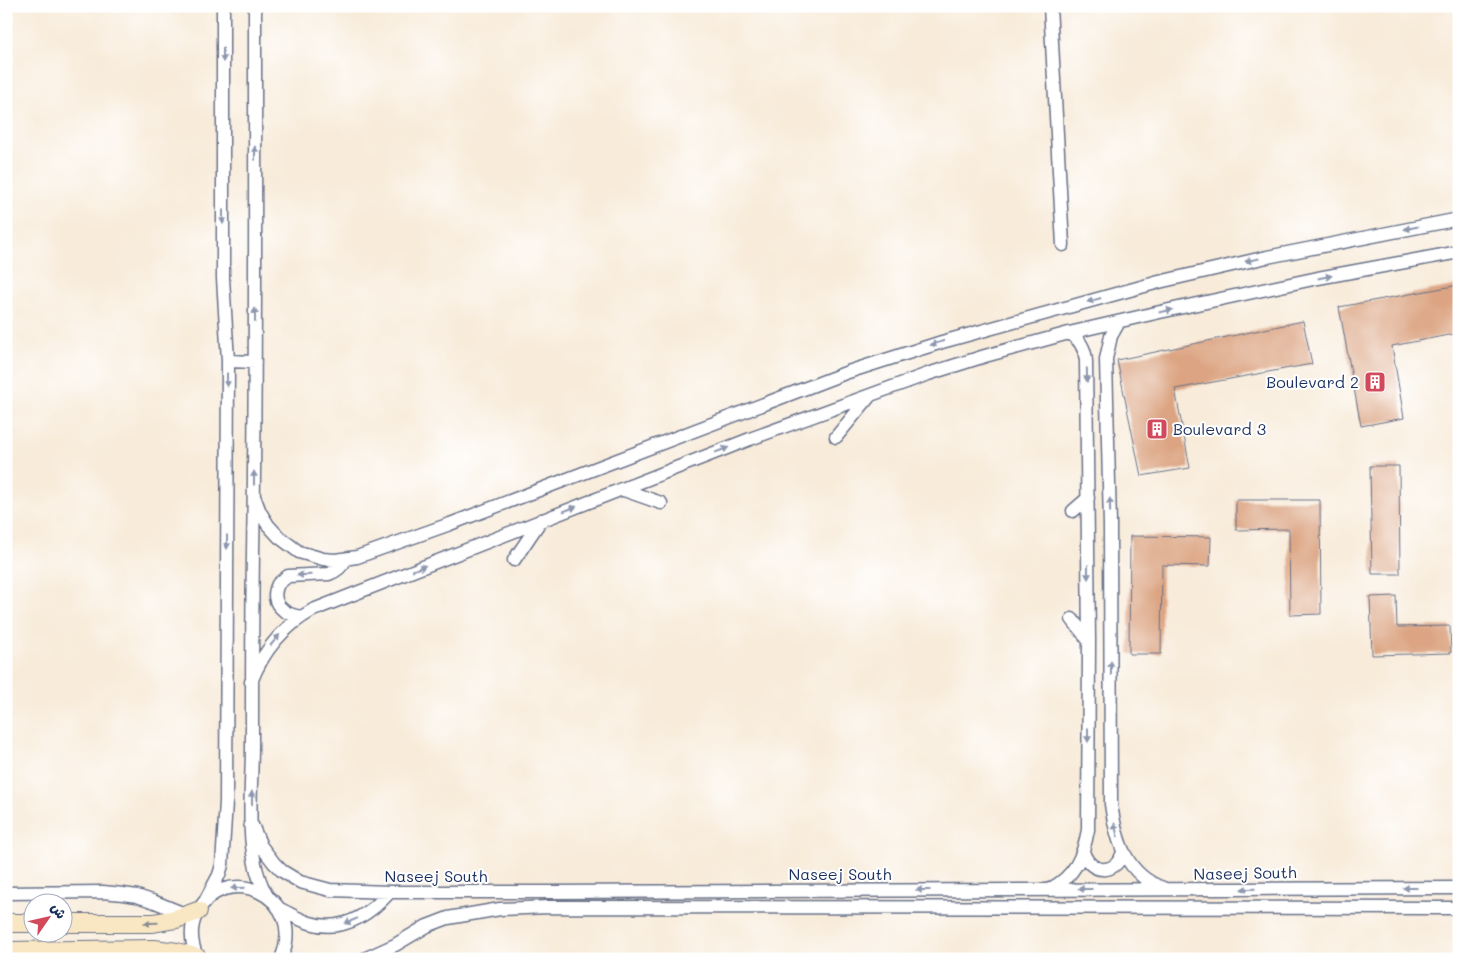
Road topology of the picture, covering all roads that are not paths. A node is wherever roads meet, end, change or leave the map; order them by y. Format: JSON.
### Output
{"nodes":[{"id":1,"x":223,"y":6,"type":"edge"},
{"id":2,"x":255,"y":6,"type":"edge"},
{"id":3,"x":1050,"y":6,"type":"edge"},
{"id":4,"x":1459,"y":219,"type":"edge"},
{"id":5,"x":1063,"y":245,"type":"dead end"},
{"id":6,"x":1459,"y":252,"type":"edge"},
{"id":7,"x":1119,"y":322,"type":"junction"},
{"id":8,"x":1069,"y":333,"type":"junction"},
{"id":9,"x":1096,"y":348,"type":"junction"},
{"id":10,"x":228,"y":361,"type":"junction"},
{"id":11,"x":255,"y":362,"type":"junction"},
{"id":12,"x":869,"y":396,"type":"junction"},
{"id":13,"x":836,"y":437,"type":"dead end"},
{"id":14,"x":621,"y":489,"type":"junction"},
{"id":15,"x":254,"y":496,"type":"junction"},
{"id":16,"x":1088,"y":498,"type":"junction"},
{"id":17,"x":661,"y":503,"type":"dead end"},
{"id":18,"x":1073,"y":511,"type":"dead end"},
{"id":19,"x":541,"y":520,"type":"junction"},
{"id":20,"x":346,"y":559,"type":"junction"},
{"id":21,"x":514,"y":560,"type":"dead end"},
{"id":22,"x":301,"y":617,"type":"junction"},
{"id":23,"x":1072,"y":619,"type":"dead end"},
{"id":24,"x":1089,"y":641,"type":"junction"},
{"id":25,"x":251,"y":682,"type":"junction"},
{"id":26,"x":252,"y":825,"type":"junction"},
{"id":27,"x":1083,"y":851,"type":"junction"},
{"id":28,"x":1123,"y":852,"type":"junction"},
{"id":29,"x":1459,"y":888,"type":"edge"},
{"id":30,"x":1049,"y":889,"type":"junction"},
{"id":31,"x":1168,"y":890,"type":"junction"},
{"id":32,"x":390,"y":892,"type":"junction"},
{"id":33,"x":6,"y":893,"type":"edge"},
{"id":34,"x":267,"y":896,"type":"junction"},
{"id":35,"x":278,"y":908,"type":"junction"},
{"id":36,"x":1459,"y":908,"type":"edge"},
{"id":37,"x":196,"y":910,"type":"junction"},
{"id":38,"x":6,"y":923,"type":"edge"},
{"id":39,"x":22,"y":923,"type":"edge"},
{"id":40,"x":72,"y":923,"type":"edge"},
{"id":41,"x":6,"y":951,"type":"edge"},
{"id":42,"x":198,"y":958,"type":"edge"},
{"id":43,"x":280,"y":959,"type":"edge"},
{"id":44,"x":364,"y":959,"type":"edge"}],
"edges":[{"from":1,"to":10,"type":"street","one_way":true},
{"from":11,"to":2,"type":"street","one_way":true},
{"from":3,"to":5,"type":"street"},
{"from":4,"to":20,"type":"street","one_way":true},
{"from":7,"to":6,"type":"street","one_way":true},
{"from":7,"to":8,"type":"street"},
{"from":7,"to":9,"type":"street"},
{"from":8,"to":9,"type":"street"},
{"from":8,"to":12,"type":"street"},
{"from":9,"to":16,"type":"street","one_way":true},
{"from":28,"to":9,"type":"street","one_way":true},
{"from":10,"to":11,"type":"street"},
{"from":10,"to":37,"type":"street","one_way":true},
{"from":15,"to":11,"type":"street","one_way":true},
{"from":12,"to":13,"type":"street"},
{"from":14,"to":12,"type":"street","one_way":true},
{"from":14,"to":17,"type":"street"},
{"from":19,"to":14,"type":"street","one_way":true},
{"from":15,"to":20,"type":"street"},
{"from":15,"to":25,"type":"street"},
{"from":16,"to":18,"type":"street"},
{"from":16,"to":24,"type":"street","one_way":true},
{"from":19,"to":21,"type":"street"},
{"from":22,"to":19,"type":"street","one_way":true},
{"from":20,"to":22,"type":"street","one_way":true},
{"from":25,"to":22,"type":"street","one_way":true},
{"from":23,"to":24,"type":"street"},
{"from":24,"to":27,"type":"street","one_way":true},
{"from":26,"to":25,"type":"street","one_way":true},
{"from":26,"to":32,"type":"street","name":"Naseej South"},
{"from":26,"to":34,"type":"street"},
{"from":27,"to":28,"type":"street"},
{"from":27,"to":30,"type":"street"},
{"from":28,"to":31,"type":"street"},
{"from":29,"to":31,"type":"street","name":"Naseej South","one_way":true},
{"from":31,"to":30,"type":"street","name":"Naseej South","one_way":true},
{"from":30,"to":32,"type":"street","name":"Naseej South","one_way":true},
{"from":32,"to":35,"type":"street","one_way":true},
{"from":33,"to":37,"type":"street"},
{"from":34,"to":35,"type":"street"},
{"from":34,"to":37,"type":"street","one_way":true},
{"from":35,"to":43,"type":"street"},
{"from":36,"to":44,"type":"street"},
{"from":37,"to":40,"type":"main road","one_way":true},
{"from":37,"to":42,"type":"street"},
{"from":38,"to":39,"type":"main road"},
{"from":41,"to":42,"type":"main road"}]}
